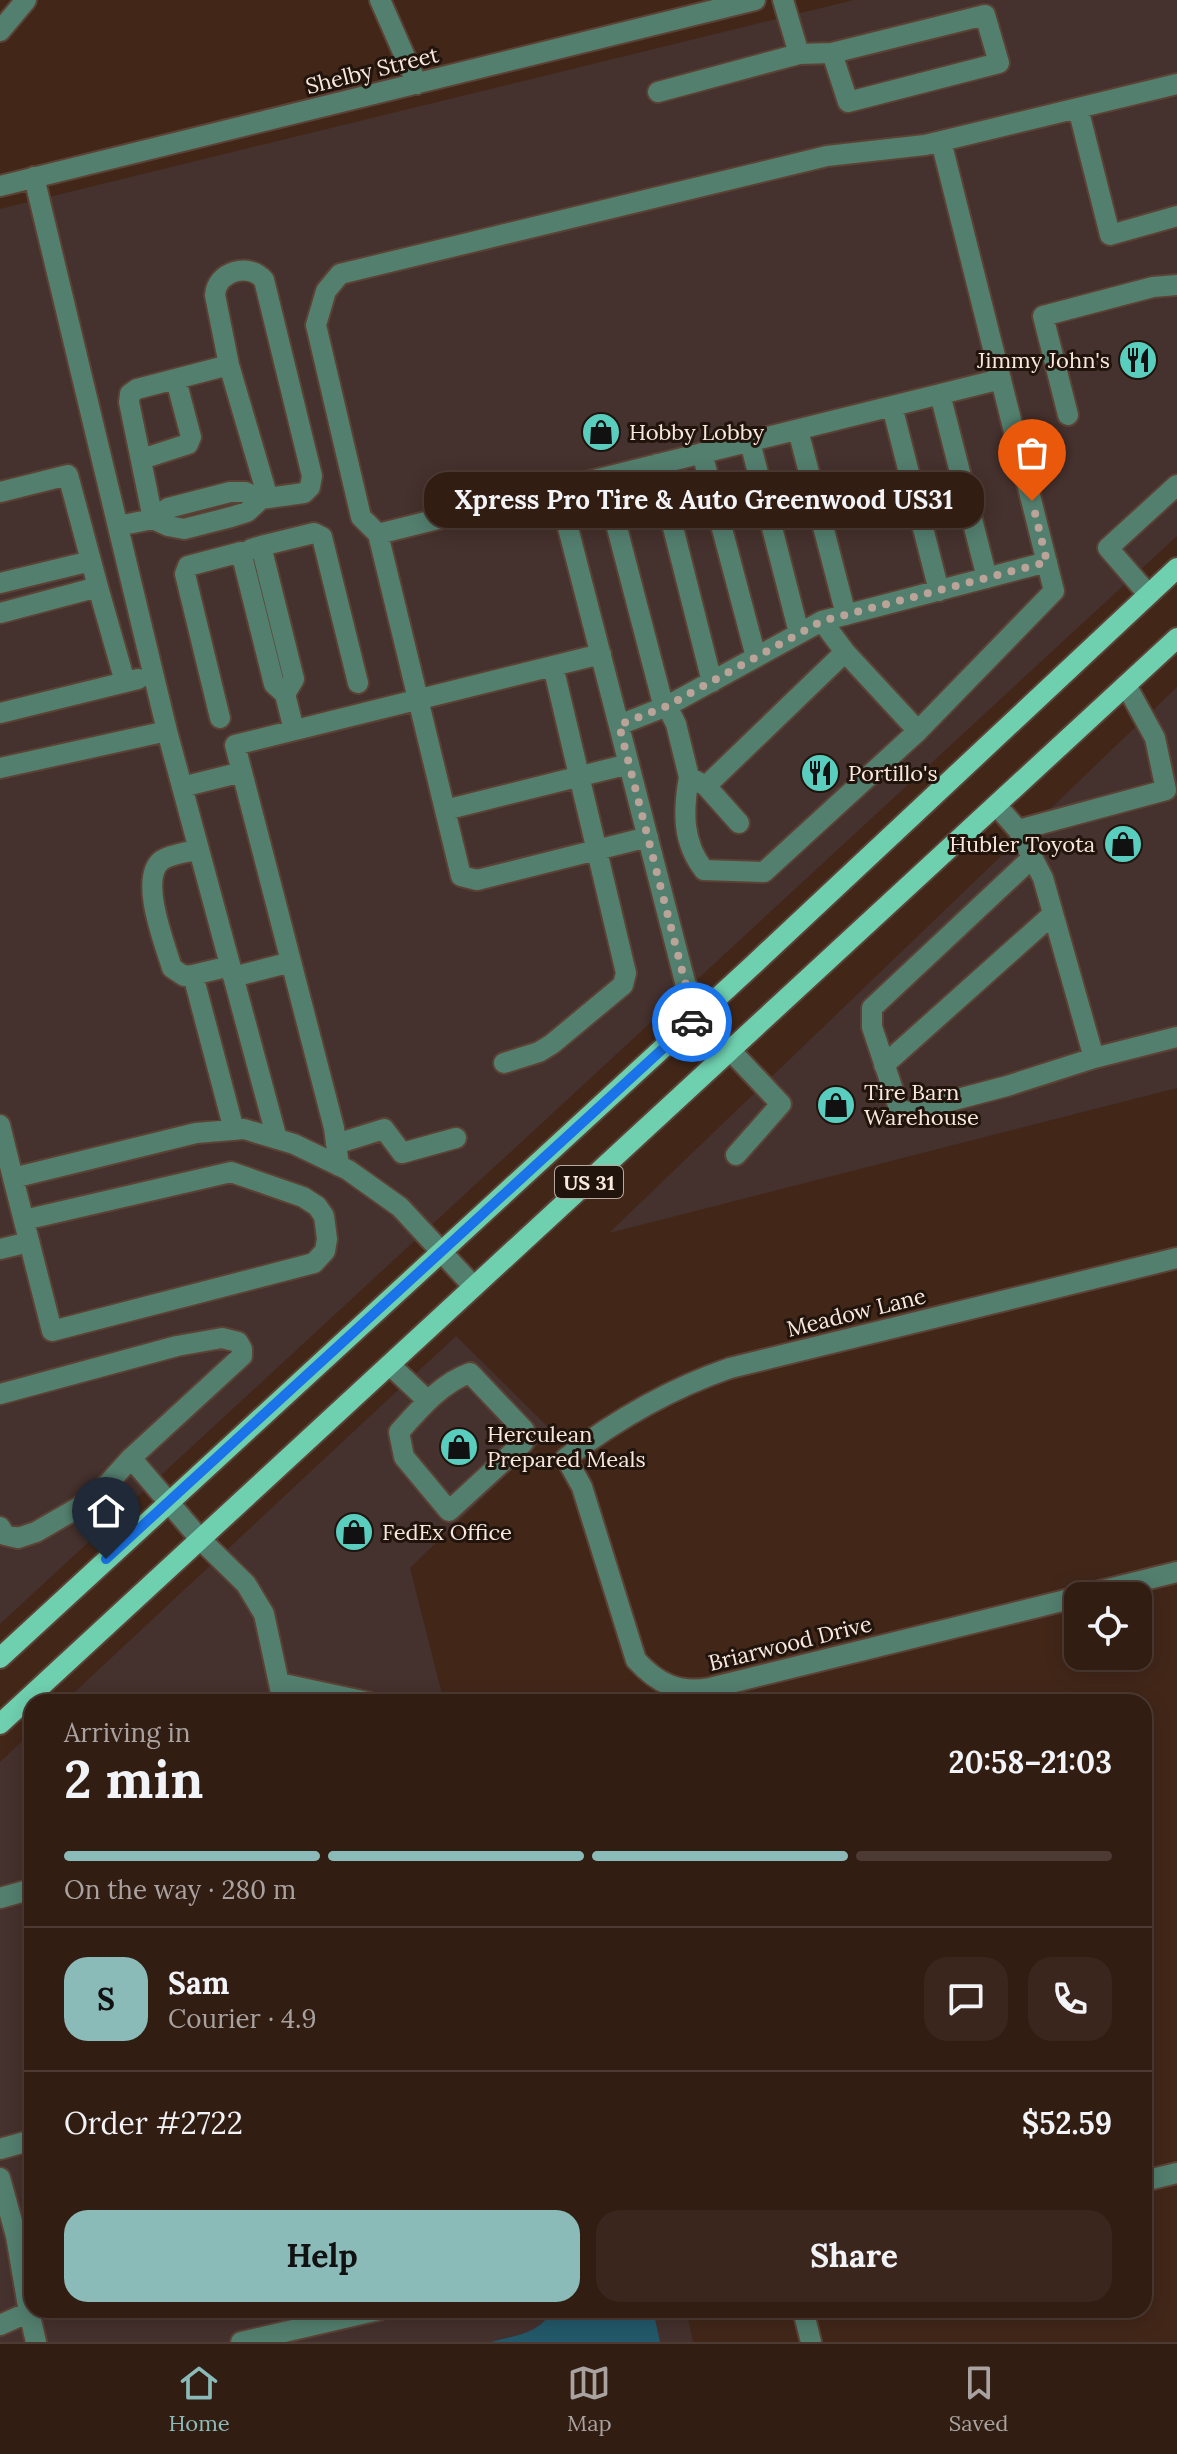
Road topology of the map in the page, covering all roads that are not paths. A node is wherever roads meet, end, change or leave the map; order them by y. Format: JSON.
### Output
{"nodes":[{"id":1,"x":26,"y":0,"type":"edge"},
{"id":2,"x":380,"y":0,"type":"edge"},
{"id":3,"x":755,"y":0,"type":"edge"},
{"id":4,"x":783,"y":0,"type":"edge"},
{"id":5,"x":0,"y":31,"type":"edge"},
{"id":6,"x":832,"y":53,"type":"junction"},
{"id":7,"x":799,"y":54,"type":"junction"},
{"id":8,"x":417,"y":84,"type":"junction"},
{"id":9,"x":1177,"y":84,"type":"edge"},
{"id":10,"x":658,"y":92,"type":"dead end"},
{"id":11,"x":1078,"y":108,"type":"junction"},
{"id":12,"x":941,"y":141,"type":"junction"},
{"id":13,"x":34,"y":177,"type":"junction"},
{"id":14,"x":0,"y":186,"type":"edge"},
{"id":15,"x":1177,"y":216,"type":"edge"},
{"id":16,"x":1177,"y":285,"type":"edge"},
{"id":17,"x":229,"y":365,"type":"junction"},
{"id":18,"x":1001,"y":379,"type":"junction"},
{"id":19,"x":176,"y":380,"type":"junction"},
{"id":20,"x":940,"y":394,"type":"junction"},
{"id":21,"x":892,"y":406,"type":"junction"},
{"id":22,"x":1068,"y":415,"type":"dead end"},
{"id":23,"x":798,"y":430,"type":"junction"},
{"id":24,"x":750,"y":442,"type":"junction"},
{"id":25,"x":702,"y":453,"type":"junction"},
{"id":26,"x":142,"y":459,"type":"junction"},
{"id":27,"x":657,"y":464,"type":"junction"},
{"id":28,"x":604,"y":478,"type":"junction"},
{"id":29,"x":1177,"y":485,"type":"edge"},
{"id":30,"x":558,"y":489,"type":"junction"},
{"id":31,"x":0,"y":492,"type":"edge"},
{"id":32,"x":264,"y":498,"type":"junction"},
{"id":33,"x":153,"y":519,"type":"junction"},
{"id":34,"x":119,"y":532,"type":"junction"},
{"id":35,"x":378,"y":534,"type":"junction"},
{"id":36,"x":261,"y":546,"type":"junction"},
{"id":37,"x":241,"y":552,"type":"junction"},
{"id":38,"x":89,"y":553,"type":"junction"},
{"id":39,"x":1047,"y":562,"type":"junction"},
{"id":40,"x":1177,"y":568,"type":"edge"},
{"id":41,"x":987,"y":578,"type":"junction"},
{"id":42,"x":0,"y":583,"type":"edge"},
{"id":43,"x":98,"y":587,"type":"junction"},
{"id":44,"x":939,"y":591,"type":"junction"},
{"id":45,"x":1148,"y":594,"type":"junction"},
{"id":46,"x":0,"y":613,"type":"edge"},
{"id":47,"x":846,"y":615,"type":"junction"},
{"id":48,"x":822,"y":621,"type":"junction"},
{"id":49,"x":799,"y":633,"type":"junction"},
{"id":50,"x":1177,"y":638,"type":"edge"},
{"id":51,"x":845,"y":652,"type":"junction"},
{"id":52,"x":601,"y":654,"type":"junction"},
{"id":53,"x":756,"y":657,"type":"junction"},
{"id":54,"x":553,"y":666,"type":"junction"},
{"id":55,"x":154,"y":675,"type":"junction"},
{"id":56,"x":125,"y":682,"type":"junction"},
{"id":57,"x":712,"y":682,"type":"junction"},
{"id":58,"x":358,"y":683,"type":"dead end"},
{"id":59,"x":1126,"y":685,"type":"junction"},
{"id":60,"x":285,"y":694,"type":"junction"},
{"id":61,"x":418,"y":700,"type":"junction"},
{"id":62,"x":665,"y":707,"type":"junction"},
{"id":63,"x":0,"y":713,"type":"edge"},
{"id":64,"x":220,"y":718,"type":"dead end"},
{"id":65,"x":619,"y":725,"type":"junction"},
{"id":66,"x":294,"y":730,"type":"junction"},
{"id":67,"x":167,"y":731,"type":"junction"},
{"id":68,"x":918,"y":731,"type":"junction"},
{"id":69,"x":629,"y":764,"type":"junction"},
{"id":70,"x":0,"y":768,"type":"edge"},
{"id":71,"x":242,"y":772,"type":"junction"},
{"id":72,"x":581,"y":776,"type":"junction"},
{"id":73,"x":697,"y":782,"type":"junction"},
{"id":74,"x":182,"y":787,"type":"junction"},
{"id":75,"x":1171,"y":789,"type":"edge"},
{"id":76,"x":997,"y":806,"type":"junction"},
{"id":77,"x":445,"y":810,"type":"junction"},
{"id":78,"x":739,"y":823,"type":"dead end"},
{"id":79,"x":1018,"y":830,"type":"junction"},
{"id":80,"x":648,"y":837,"type":"junction"},
{"id":81,"x":199,"y":849,"type":"junction"},
{"id":82,"x":598,"y":850,"type":"junction"},
{"id":83,"x":1033,"y":857,"type":"junction"},
{"id":84,"x":1053,"y":914,"type":"junction"},
{"id":85,"x":291,"y":962,"type":"junction"},
{"id":86,"x":232,"y":971,"type":"junction"},
{"id":87,"x":193,"y":975,"type":"junction"},
{"id":88,"x":698,"y":1016,"type":"junction"},
{"id":89,"x":1177,"y":1037,"type":"edge"},
{"id":90,"x":732,"y":1050,"type":"junction"},
{"id":91,"x":1094,"y":1058,"type":"junction"},
{"id":92,"x":504,"y":1063,"type":"dead end"},
{"id":93,"x":884,"y":1065,"type":"junction"},
{"id":94,"x":0,"y":1125,"type":"edge"},
{"id":95,"x":234,"y":1130,"type":"junction"},
{"id":96,"x":456,"y":1138,"type":"dead end"},
{"id":97,"x":277,"y":1139,"type":"junction"},
{"id":98,"x":336,"y":1144,"type":"junction"},
{"id":99,"x":736,"y":1155,"type":"dead end"},
{"id":100,"x":339,"y":1166,"type":"junction"},
{"id":101,"x":13,"y":1178,"type":"junction"},
{"id":102,"x":24,"y":1220,"type":"junction"},
{"id":103,"x":29,"y":1242,"type":"junction"},
{"id":104,"x":0,"y":1249,"type":"edge"},
{"id":105,"x":440,"y":1252,"type":"junction"},
{"id":106,"x":1177,"y":1258,"type":"edge"},
{"id":107,"x":474,"y":1287,"type":"junction"},
{"id":108,"x":390,"y":1365,"type":"junction"},
{"id":109,"x":0,"y":1394,"type":"edge"},
{"id":110,"x":428,"y":1401,"type":"junction"},
{"id":111,"x":131,"y":1458,"type":"junction"},
{"id":112,"x":566,"y":1458,"type":"joint"},
{"id":113,"x":170,"y":1500,"type":"junction"},
{"id":114,"x":0,"y":1527,"type":"edge"},
{"id":115,"x":200,"y":1539,"type":"junction"},
{"id":116,"x":1177,"y":1572,"type":"edge"},
{"id":117,"x":1136,"y":1582,"type":"edge"},
{"id":118,"x":1064,"y":1600,"type":"edge"},
{"id":119,"x":0,"y":1658,"type":"edge"},
{"id":120,"x":281,"y":1693,"type":"edge"},
{"id":121,"x":32,"y":1694,"type":"edge"},
{"id":122,"x":24,"y":1702,"type":"edge"},
{"id":123,"x":0,"y":1724,"type":"edge"},
{"id":124,"x":24,"y":1891,"type":"edge"},
{"id":125,"x":0,"y":1898,"type":"edge"},
{"id":126,"x":24,"y":2142,"type":"edge"},
{"id":127,"x":0,"y":2149,"type":"edge"},
{"id":128,"x":1177,"y":2173,"type":"edge"},
{"id":129,"x":0,"y":2178,"type":"edge"},
{"id":130,"x":1152,"y":2179,"type":"edge"},
{"id":131,"x":24,"y":2234,"type":"edge"},
{"id":132,"x":24,"y":2314,"type":"edge"},
{"id":133,"x":30,"y":2318,"type":"edge"},
{"id":134,"x":344,"y":2318,"type":"edge"},
{"id":135,"x":805,"y":2318,"type":"edge"},
{"id":136,"x":0,"y":2325,"type":"edge"},
{"id":137,"x":36,"y":2342,"type":"edge"},
{"id":138,"x":241,"y":2342,"type":"edge"},
{"id":139,"x":811,"y":2342,"type":"edge"}],
"edges":[{"from":1,"to":5,"type":"street"},
{"from":2,"to":8,"type":"street"},
{"from":3,"to":8,"type":"street","name":"Shelby Street"},
{"from":4,"to":7,"type":"street"},
{"from":6,"to":6,"type":"street"},
{"from":6,"to":7,"type":"street"},
{"from":7,"to":10,"type":"street"},
{"from":8,"to":13,"type":"street","name":"Shelby Street"},
{"from":9,"to":11,"type":"street"},
{"from":11,"to":12,"type":"street"},
{"from":11,"to":15,"type":"street"},
{"from":12,"to":18,"type":"street"},
{"from":12,"to":35,"type":"street"},
{"from":13,"to":14,"type":"street","name":"Shelby Street"},
{"from":13,"to":34,"type":"street"},
{"from":16,"to":22,"type":"street"},
{"from":17,"to":19,"type":"street"},
{"from":17,"to":32,"type":"street"},
{"from":17,"to":32,"type":"street"},
{"from":18,"to":20,"type":"street"},
{"from":18,"to":39,"type":"street"},
{"from":19,"to":26,"type":"street"},
{"from":19,"to":26,"type":"street"},
{"from":20,"to":21,"type":"street"},
{"from":20,"to":41,"type":"street"},
{"from":21,"to":23,"type":"street"},
{"from":21,"to":44,"type":"street"},
{"from":23,"to":24,"type":"street"},
{"from":23,"to":47,"type":"street"},
{"from":24,"to":25,"type":"street"},
{"from":24,"to":49,"type":"street"},
{"from":25,"to":27,"type":"street"},
{"from":25,"to":53,"type":"street"},
{"from":26,"to":33,"type":"street"},
{"from":27,"to":28,"type":"street"},
{"from":27,"to":57,"type":"street"},
{"from":28,"to":30,"type":"street"},
{"from":28,"to":62,"type":"street"},
{"from":29,"to":45,"type":"street"},
{"from":30,"to":35,"type":"street"},
{"from":30,"to":52,"type":"street"},
{"from":31,"to":38,"type":"street"},
{"from":32,"to":33,"type":"street"},
{"from":33,"to":34,"type":"street"},
{"from":34,"to":38,"type":"street"},
{"from":34,"to":55,"type":"street"},
{"from":35,"to":61,"type":"street"},
{"from":36,"to":37,"type":"street"},
{"from":36,"to":58,"type":"street"},
{"from":36,"to":60,"type":"street"},
{"from":37,"to":60,"type":"street"},
{"from":37,"to":64,"type":"street"},
{"from":38,"to":42,"type":"street"},
{"from":38,"to":43,"type":"street"},
{"from":39,"to":41,"type":"street"},
{"from":39,"to":68,"type":"street"},
{"from":40,"to":45,"type":"main road","number":"US 31"},
{"from":41,"to":44,"type":"street"},
{"from":43,"to":46,"type":"street"},
{"from":43,"to":56,"type":"street"},
{"from":44,"to":47,"type":"street"},
{"from":45,"to":88,"type":"main road","number":"US 31"},
{"from":47,"to":48,"type":"street"},
{"from":48,"to":49,"type":"street"},
{"from":48,"to":51,"type":"street"},
{"from":49,"to":53,"type":"street"},
{"from":50,"to":59,"type":"main road","number":"US 31"},
{"from":51,"to":68,"type":"street"},
{"from":51,"to":73,"type":"street"},
{"from":52,"to":54,"type":"street"},
{"from":52,"to":65,"type":"street"},
{"from":53,"to":57,"type":"street"},
{"from":54,"to":61,"type":"street"},
{"from":54,"to":72,"type":"street"},
{"from":55,"to":56,"type":"street"},
{"from":55,"to":67,"type":"street"},
{"from":56,"to":63,"type":"street"},
{"from":57,"to":62,"type":"street"},
{"from":59,"to":75,"type":"street"},
{"from":59,"to":76,"type":"main road","number":"US 31"},
{"from":60,"to":66,"type":"street"},
{"from":61,"to":66,"type":"street"},
{"from":61,"to":77,"type":"street"},
{"from":62,"to":65,"type":"street"},
{"from":62,"to":73,"type":"street"},
{"from":65,"to":69,"type":"street"},
{"from":66,"to":71,"type":"street"},
{"from":67,"to":70,"type":"street"},
{"from":67,"to":74,"type":"street"},
{"from":68,"to":73,"type":"street"},
{"from":69,"to":72,"type":"street"},
{"from":69,"to":80,"type":"street"},
{"from":71,"to":74,"type":"street"},
{"from":71,"to":85,"type":"street"},
{"from":72,"to":77,"type":"street"},
{"from":72,"to":82,"type":"street"},
{"from":73,"to":78,"type":"street"},
{"from":74,"to":81,"type":"street"},
{"from":75,"to":79,"type":"street"},
{"from":76,"to":79,"type":"street"},
{"from":76,"to":90,"type":"main road","number":"US 31"},
{"from":77,"to":82,"type":"street"},
{"from":79,"to":83,"type":"street"},
{"from":80,"to":82,"type":"street"},
{"from":80,"to":88,"type":"street"},
{"from":81,"to":86,"type":"street"},
{"from":81,"to":87,"type":"street"},
{"from":82,"to":92,"type":"street"},
{"from":83,"to":84,"type":"street"},
{"from":83,"to":93,"type":"street"},
{"from":84,"to":91,"type":"street"},
{"from":84,"to":93,"type":"street"},
{"from":85,"to":86,"type":"street"},
{"from":85,"to":98,"type":"street"},
{"from":86,"to":87,"type":"street"},
{"from":86,"to":97,"type":"street"},
{"from":87,"to":95,"type":"street"},
{"from":88,"to":90,"type":"street"},
{"from":88,"to":105,"type":"main road","number":"US 31"},
{"from":89,"to":91,"type":"street"},
{"from":90,"to":99,"type":"street"},
{"from":90,"to":107,"type":"main road","number":"US 31"},
{"from":91,"to":93,"type":"street"},
{"from":94,"to":101,"type":"street"},
{"from":95,"to":97,"type":"street"},
{"from":95,"to":101,"type":"street"},
{"from":96,"to":98,"type":"street"},
{"from":97,"to":100,"type":"street"},
{"from":98,"to":100,"type":"street"},
{"from":100,"to":105,"type":"street"},
{"from":101,"to":102,"type":"street"},
{"from":102,"to":103,"type":"street"},
{"from":102,"to":103,"type":"street"},
{"from":103,"to":104,"type":"street"},
{"from":105,"to":107,"type":"street"},
{"from":105,"to":113,"type":"main road","number":"US 31"},
{"from":106,"to":112,"type":"street","name":"Meadow Lane"},
{"from":107,"to":108,"type":"main road","number":"US 31"},
{"from":108,"to":110,"type":"street"},
{"from":108,"to":115,"type":"main road","number":"US 31"},
{"from":109,"to":111,"type":"street"},
{"from":110,"to":110,"type":"street"},
{"from":111,"to":113,"type":"street"},
{"from":111,"to":114,"type":"street"},
{"from":112,"to":118,"type":"street","name":"Briarwood Drive"},
{"from":113,"to":115,"type":"street"},
{"from":113,"to":119,"type":"main road","number":"US 31"},
{"from":115,"to":120,"type":"street"},
{"from":115,"to":121,"type":"main road","number":"US 31"},
{"from":116,"to":117,"type":"street","name":"Briarwood Drive"},
{"from":122,"to":123,"type":"main road","number":"US 31"},
{"from":124,"to":125,"type":"street"},
{"from":126,"to":127,"type":"street"},
{"from":128,"to":130,"type":"street"},
{"from":129,"to":131,"type":"street"},
{"from":132,"to":136,"type":"street"},
{"from":133,"to":137,"type":"street"},
{"from":134,"to":138,"type":"street"},
{"from":135,"to":139,"type":"street"}]}
